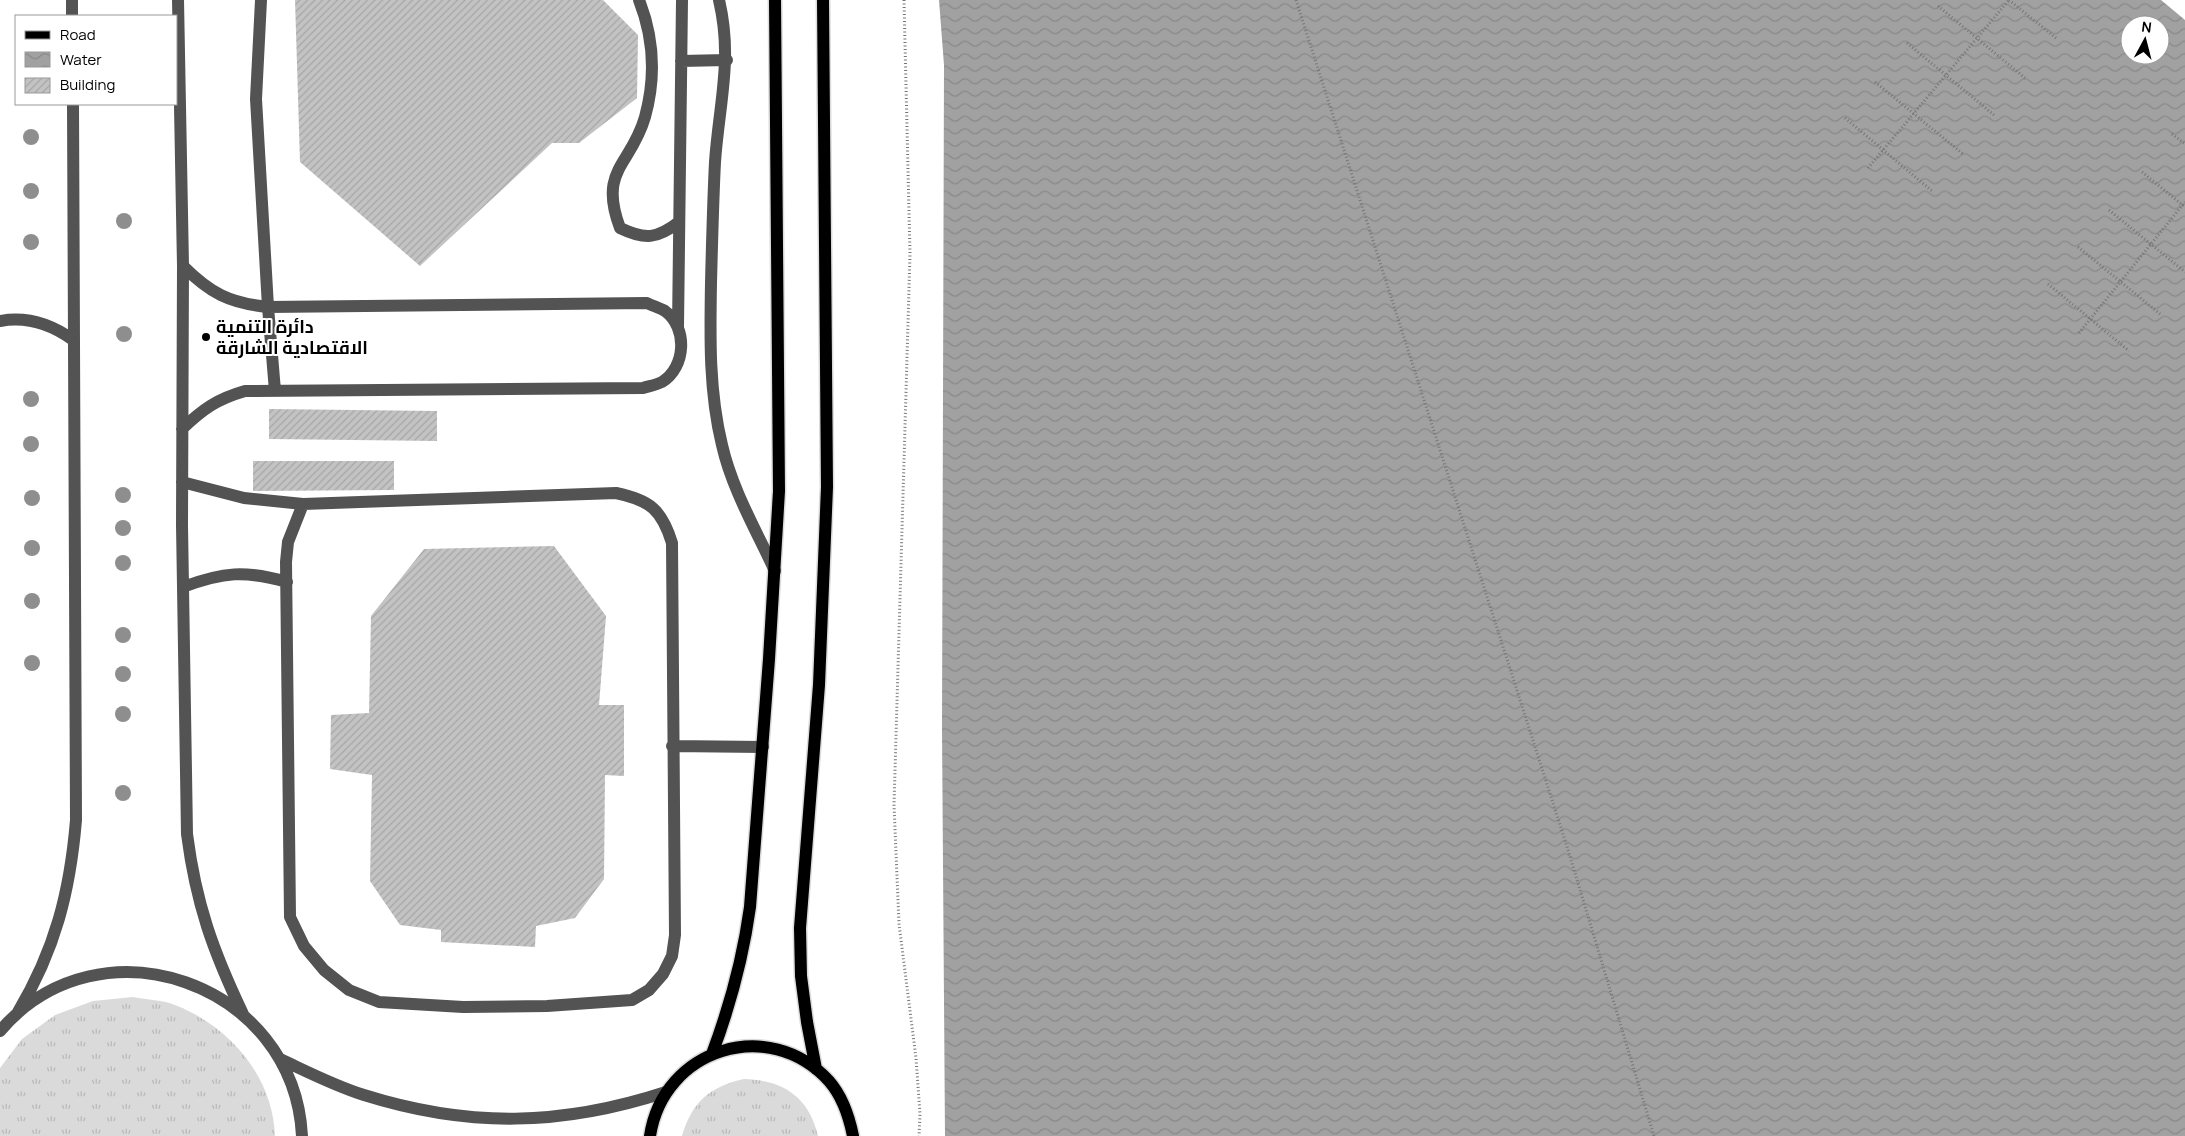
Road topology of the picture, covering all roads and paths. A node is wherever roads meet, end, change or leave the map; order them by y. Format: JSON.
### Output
{"nodes":[{"id":1,"x":72,"y":0,"type":"edge"},
{"id":2,"x":178,"y":0,"type":"edge"},
{"id":3,"x":261,"y":0,"type":"edge"},
{"id":4,"x":639,"y":0,"type":"edge"},
{"id":5,"x":682,"y":0,"type":"edge"},
{"id":6,"x":720,"y":0,"type":"edge"},
{"id":7,"x":775,"y":0,"type":"edge"},
{"id":8,"x":823,"y":0,"type":"edge"},
{"id":9,"x":904,"y":0,"type":"edge"},
{"id":10,"x":1296,"y":0,"type":"edge"},
{"id":11,"x":2009,"y":0,"type":"edge"},
{"id":12,"x":1938,"y":6,"type":"dead end"},
{"id":13,"x":72,"y":15,"type":"edge"},
{"id":14,"x":1977,"y":38,"type":"junction"},
{"id":15,"x":2057,"y":39,"type":"dead end"},
{"id":16,"x":1907,"y":43,"type":"dead end"},
{"id":17,"x":727,"y":60,"type":"junction"},
{"id":18,"x":681,"y":61,"type":"junction"},
{"id":19,"x":1946,"y":76,"type":"junction"},
{"id":20,"x":2025,"y":78,"type":"dead end"},
{"id":21,"x":1875,"y":82,"type":"dead end"},
{"id":22,"x":73,"y":105,"type":"edge"},
{"id":23,"x":1914,"y":114,"type":"junction"},
{"id":24,"x":1994,"y":115,"type":"dead end"},
{"id":25,"x":1845,"y":118,"type":"dead end"},
{"id":26,"x":2172,"y":134,"type":"dead end"},
{"id":27,"x":2185,"y":144,"type":"edge"},
{"id":28,"x":1883,"y":150,"type":"junction"},
{"id":29,"x":1963,"y":154,"type":"dead end"},
{"id":30,"x":1868,"y":168,"type":"dead end"},
{"id":31,"x":2142,"y":172,"type":"dead end"},
{"id":32,"x":1932,"y":191,"type":"dead end"},
{"id":33,"x":2184,"y":205,"type":"edge"},
{"id":34,"x":2110,"y":210,"type":"dead end"},
{"id":35,"x":679,"y":222,"type":"junction"},
{"id":36,"x":2151,"y":244,"type":"junction"},
{"id":37,"x":2078,"y":247,"type":"dead end"},
{"id":38,"x":183,"y":266,"type":"junction"},
{"id":39,"x":2185,"y":272,"type":"edge"},
{"id":40,"x":2120,"y":282,"type":"junction"},
{"id":41,"x":2048,"y":284,"type":"dead end"},
{"id":42,"x":268,"y":307,"type":"junction"},
{"id":43,"x":2160,"y":314,"type":"dead end"},
{"id":44,"x":2090,"y":318,"type":"junction"},
{"id":45,"x":0,"y":321,"type":"edge"},
{"id":46,"x":678,"y":327,"type":"junction"},
{"id":47,"x":2079,"y":333,"type":"dead end"},
{"id":48,"x":74,"y":340,"type":"junction"},
{"id":49,"x":2129,"y":351,"type":"dead end"},
{"id":50,"x":275,"y":390,"type":"junction"},
{"id":51,"x":182,"y":429,"type":"junction"},
{"id":52,"x":182,"y":482,"type":"junction"},
{"id":53,"x":303,"y":504,"type":"junction"},
{"id":54,"x":775,"y":571,"type":"junction"},
{"id":55,"x":287,"y":582,"type":"junction"},
{"id":56,"x":183,"y":587,"type":"junction"},
{"id":57,"x":672,"y":746,"type":"junction"},
{"id":58,"x":763,"y":747,"type":"junction"},
{"id":59,"x":18,"y":1012,"type":"junction"},
{"id":60,"x":243,"y":1014,"type":"junction"},
{"id":61,"x":0,"y":1031,"type":"edge"},
{"id":62,"x":712,"y":1054,"type":"junction"},
{"id":63,"x":280,"y":1059,"type":"junction"},
{"id":64,"x":816,"y":1069,"type":"junction"},
{"id":65,"x":666,"y":1092,"type":"junction"},
{"id":66,"x":302,"y":1136,"type":"edge"},
{"id":67,"x":650,"y":1136,"type":"edge"},
{"id":68,"x":854,"y":1136,"type":"edge"},
{"id":69,"x":919,"y":1136,"type":"edge"},
{"id":70,"x":1654,"y":1136,"type":"edge"}],
"edges":[{"from":1,"to":13,"type":"street"},
{"from":2,"to":38,"type":"street"},
{"from":3,"to":42,"type":"street"},
{"from":4,"to":35,"type":"street"},
{"from":5,"to":18,"type":"street"},
{"from":6,"to":17,"type":"street"},
{"from":7,"to":54,"type":"main road"},
{"from":8,"to":64,"type":"main road"},
{"from":9,"to":69,"type":"path"},
{"from":10,"to":70,"type":"path"},
{"from":11,"to":14,"type":"path"},
{"from":11,"to":15,"type":"path"},
{"from":12,"to":14,"type":"path"},
{"from":14,"to":19,"type":"path"},
{"from":14,"to":20,"type":"path"},
{"from":16,"to":19,"type":"path"},
{"from":17,"to":18,"type":"street"},
{"from":17,"to":54,"type":"street"},
{"from":18,"to":35,"type":"street"},
{"from":19,"to":23,"type":"path"},
{"from":19,"to":24,"type":"path"},
{"from":21,"to":23,"type":"path"},
{"from":22,"to":48,"type":"street"},
{"from":23,"to":28,"type":"path"},
{"from":23,"to":29,"type":"path"},
{"from":25,"to":28,"type":"path"},
{"from":26,"to":27,"type":"path"},
{"from":28,"to":30,"type":"path"},
{"from":28,"to":32,"type":"path"},
{"from":31,"to":33,"type":"path"},
{"from":33,"to":36,"type":"path"},
{"from":34,"to":36,"type":"path"},
{"from":35,"to":46,"type":"street"},
{"from":36,"to":39,"type":"path"},
{"from":36,"to":40,"type":"path"},
{"from":37,"to":40,"type":"path"},
{"from":38,"to":42,"type":"street"},
{"from":38,"to":51,"type":"street"},
{"from":40,"to":43,"type":"path"},
{"from":40,"to":44,"type":"path"},
{"from":41,"to":44,"type":"path"},
{"from":42,"to":46,"type":"street"},
{"from":42,"to":50,"type":"street"},
{"from":44,"to":47,"type":"path"},
{"from":44,"to":49,"type":"path"},
{"from":45,"to":48,"type":"street"},
{"from":46,"to":50,"type":"street"},
{"from":48,"to":59,"type":"street"},
{"from":50,"to":51,"type":"street"},
{"from":51,"to":52,"type":"street"},
{"from":52,"to":53,"type":"street"},
{"from":52,"to":56,"type":"street"},
{"from":53,"to":55,"type":"street"},
{"from":53,"to":57,"type":"street"},
{"from":54,"to":58,"type":"main road"},
{"from":55,"to":56,"type":"street"},
{"from":55,"to":57,"type":"street"},
{"from":56,"to":60,"type":"street"},
{"from":57,"to":58,"type":"street"},
{"from":58,"to":62,"type":"main road"},
{"from":59,"to":60,"type":"street"},
{"from":59,"to":61,"type":"street"},
{"from":60,"to":63,"type":"street"},
{"from":62,"to":64,"type":"main road"},
{"from":62,"to":65,"type":"main road"},
{"from":63,"to":65,"type":"street"},
{"from":63,"to":66,"type":"street"},
{"from":64,"to":68,"type":"main road"},
{"from":65,"to":67,"type":"main road"}]}
